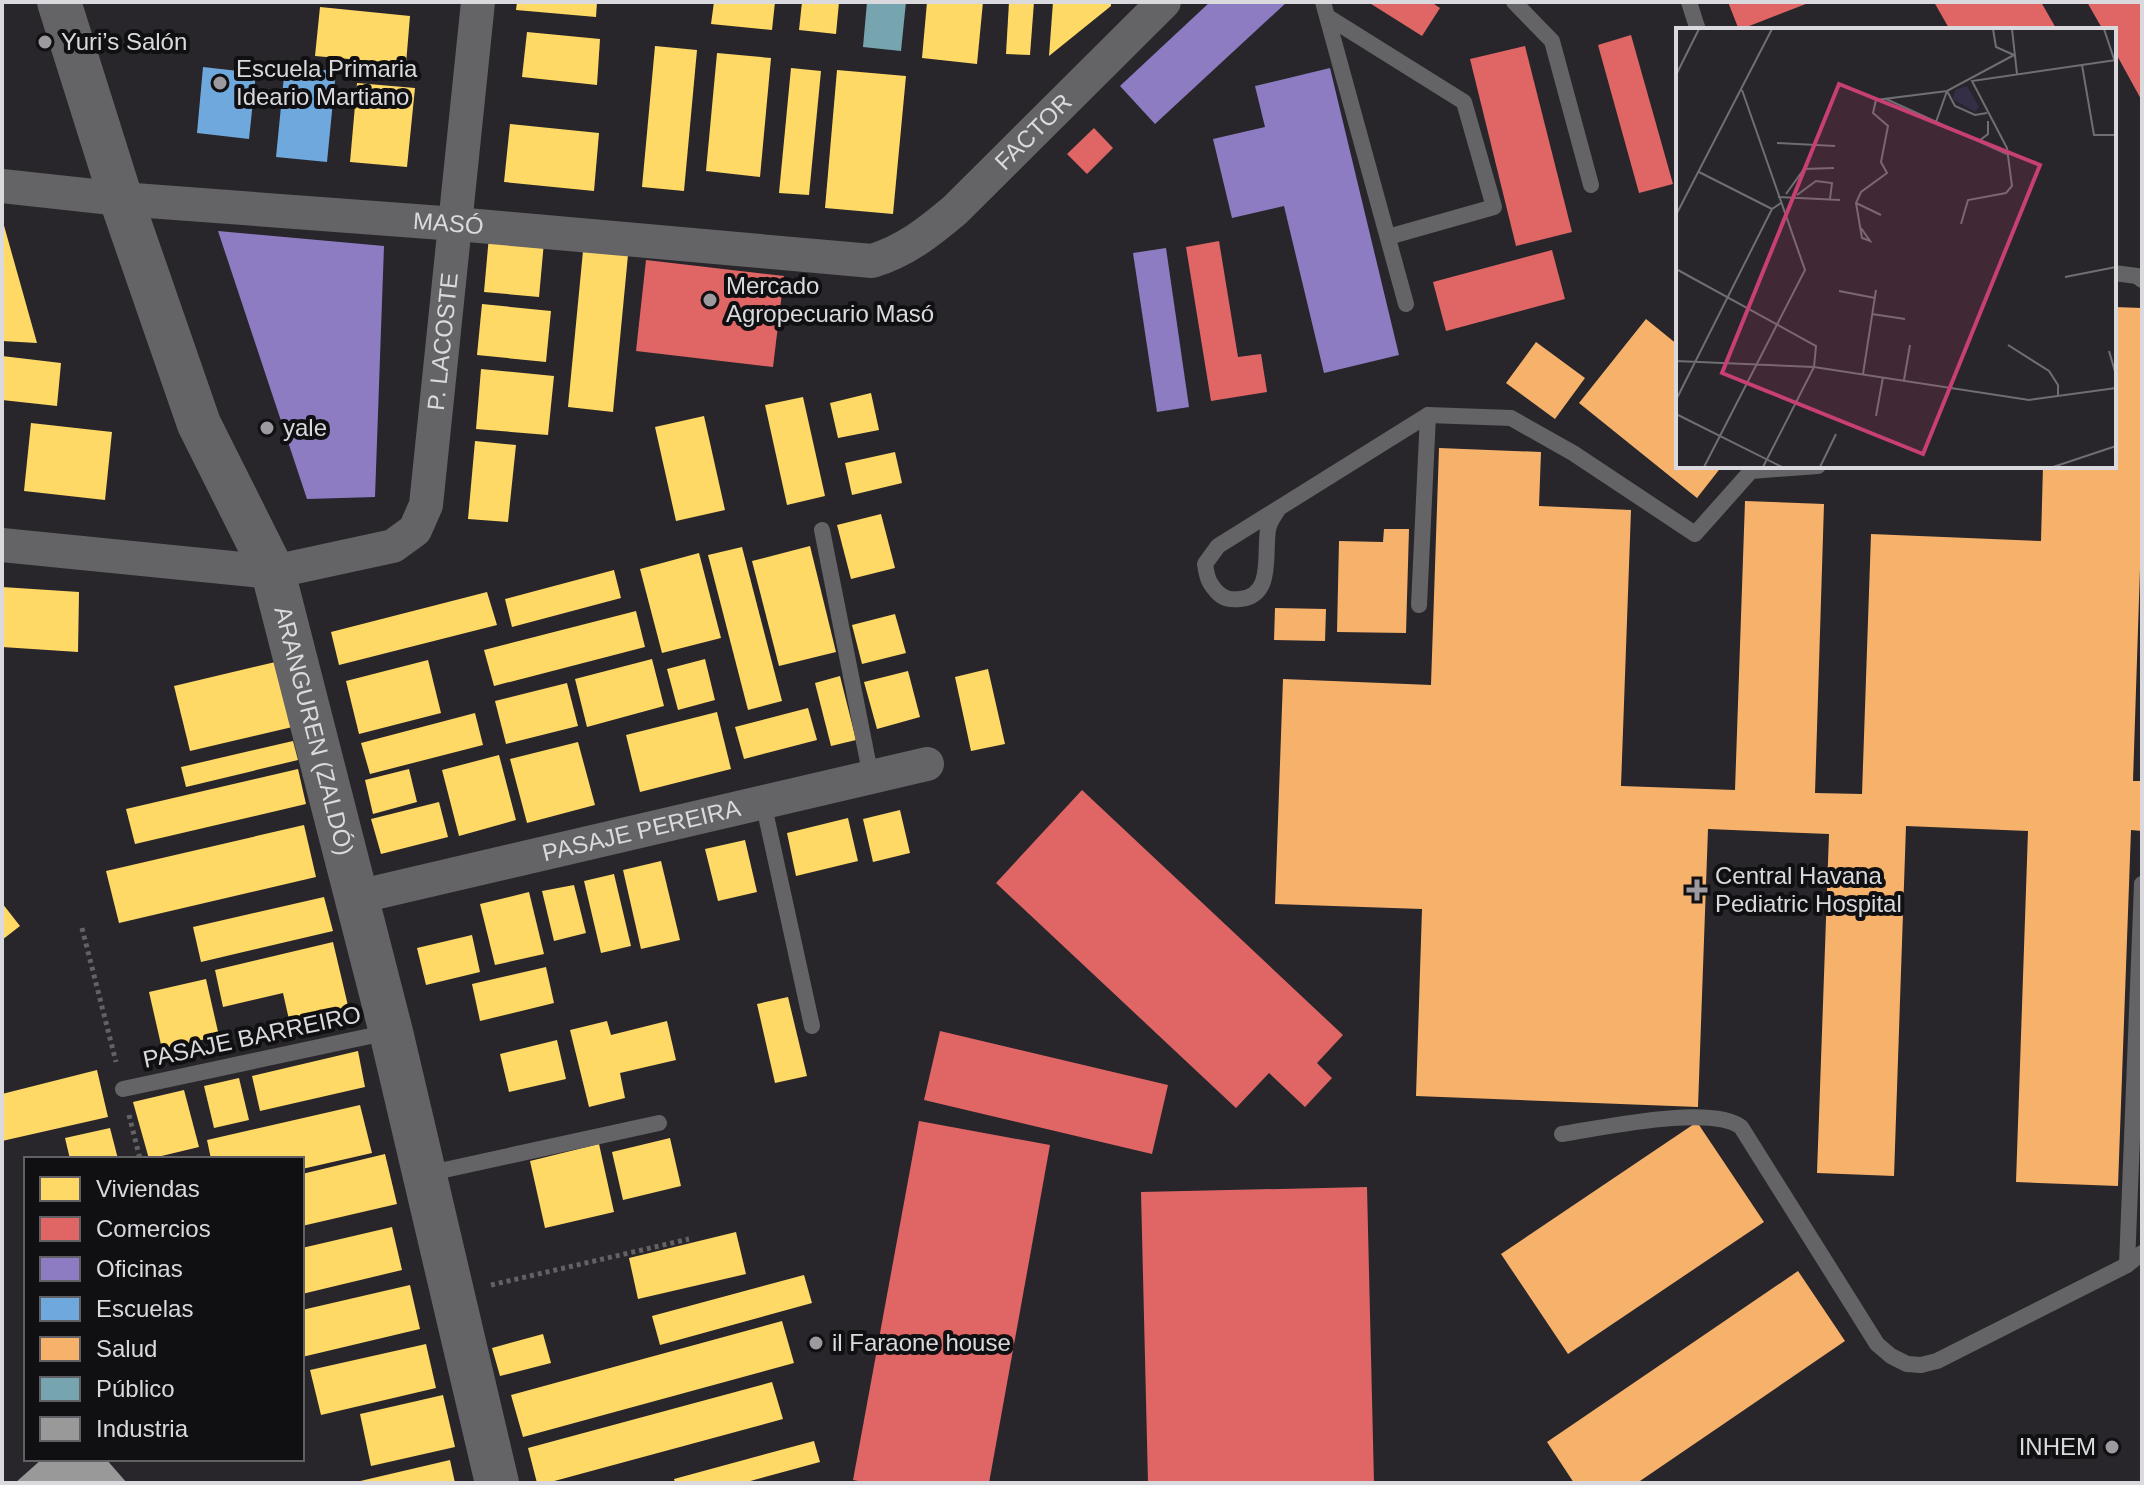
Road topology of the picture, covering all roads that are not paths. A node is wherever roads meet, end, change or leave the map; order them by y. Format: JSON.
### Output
{"nodes":[{"id":1,"x":59,"y":2,"type":"edge"},
{"id":2,"x":478,"y":2,"type":"edge"},
{"id":3,"x":1164,"y":2,"type":"edge"},
{"id":4,"x":1514,"y":2,"type":"edge"},
{"id":5,"x":1689,"y":2,"type":"edge"},
{"id":6,"x":1326,"y":10,"type":"edge"},
{"id":7,"x":1697,"y":28,"type":"edge"},
{"id":8,"x":1591,"y":185,"type":"dead end"},
{"id":9,"x":2,"y":186,"type":"edge"},
{"id":10,"x":121,"y":199,"type":"junction"},
{"id":11,"x":456,"y":224,"type":"junction"},
{"id":12,"x":1388,"y":237,"type":"junction"},
{"id":13,"x":895,"y":254,"type":"joint"},
{"id":14,"x":2116,"y":273,"type":"edge"},
{"id":15,"x":2142,"y":280,"type":"edge"},
{"id":16,"x":1406,"y":304,"type":"dead end"},
{"id":17,"x":1428,"y":415,"type":"junction"},
{"id":18,"x":1791,"y":468,"type":"edge"},
{"id":19,"x":1279,"y":508,"type":"junction"},
{"id":20,"x":822,"y":530,"type":"dead end"},
{"id":21,"x":2,"y":545,"type":"edge"},
{"id":22,"x":273,"y":572,"type":"junction"},
{"id":23,"x":1419,"y":605,"type":"dead end"},
{"id":24,"x":927,"y":764,"type":"dead end"},
{"id":25,"x":871,"y":777,"type":"junction"},
{"id":26,"x":763,"y":802,"type":"junction"},
{"id":27,"x":2142,"y":884,"type":"edge"},
{"id":28,"x":357,"y":897,"type":"junction"},
{"id":29,"x":812,"y":1026,"type":"dead end"},
{"id":30,"x":391,"y":1032,"type":"junction"},
{"id":31,"x":2139,"y":1039,"type":"edge"},
{"id":32,"x":123,"y":1089,"type":"road end"},
{"id":33,"x":659,"y":1123,"type":"dead end"},
{"id":34,"x":1562,"y":1134,"type":"dead end"},
{"id":35,"x":424,"y":1174,"type":"junction"},
{"id":36,"x":2142,"y":1253,"type":"edge"},
{"id":37,"x":2127,"y":1265,"type":"junction"},
{"id":38,"x":497,"y":1483,"type":"edge"}],
"edges":[{"from":1,"to":10,"type":"main road","name":"ARANGUREN (ZALDÓ)"},
{"from":2,"to":11,"type":"street","name":"P. LACOSTE"},
{"from":3,"to":13,"type":"street","name":"FACTOR"},
{"from":4,"to":8,"type":"lane"},
{"from":5,"to":7,"type":"lane"},
{"from":6,"to":12,"type":"lane"},
{"from":6,"to":12,"type":"lane"},
{"from":9,"to":10,"type":"street","name":"MASÓ"},
{"from":10,"to":11,"type":"street","name":"MASÓ"},
{"from":10,"to":22,"type":"main road","name":"ARANGUREN (ZALDÓ)"},
{"from":11,"to":13,"type":"street","name":"MASÓ"},
{"from":11,"to":22,"type":"street","name":"P. LACOSTE"},
{"from":12,"to":16,"type":"lane"},
{"from":14,"to":15,"type":"lane"},
{"from":17,"to":18,"type":"lane"},
{"from":17,"to":19,"type":"lane"},
{"from":17,"to":23,"type":"lane"},
{"from":19,"to":19,"type":"lane"},
{"from":20,"to":25,"type":"lane"},
{"from":21,"to":22,"type":"street","name":"P. LACOSTE"},
{"from":22,"to":28,"type":"main road","name":"ARANGUREN (ZALDÓ)"},
{"from":24,"to":25,"type":"street","name":"PASAJE PEREIRA"},
{"from":25,"to":26,"type":"street","name":"PASAJE PEREIRA"},
{"from":26,"to":28,"type":"street","name":"PASAJE PEREIRA"},
{"from":26,"to":29,"type":"lane"},
{"from":27,"to":31,"type":"lane"},
{"from":28,"to":30,"type":"main road","name":"ARANGUREN (ZALDÓ)"},
{"from":30,"to":32,"type":"lane","name":"PASAJE BARREIRO"},
{"from":30,"to":35,"type":"main road","name":"ARANGUREN (ZALDÓ)"},
{"from":31,"to":37,"type":"lane"},
{"from":33,"to":35,"type":"lane"},
{"from":34,"to":37,"type":"lane"},
{"from":35,"to":38,"type":"main road","name":"ARANGUREN (ZALDÓ)"},
{"from":36,"to":37,"type":"lane"}]}
